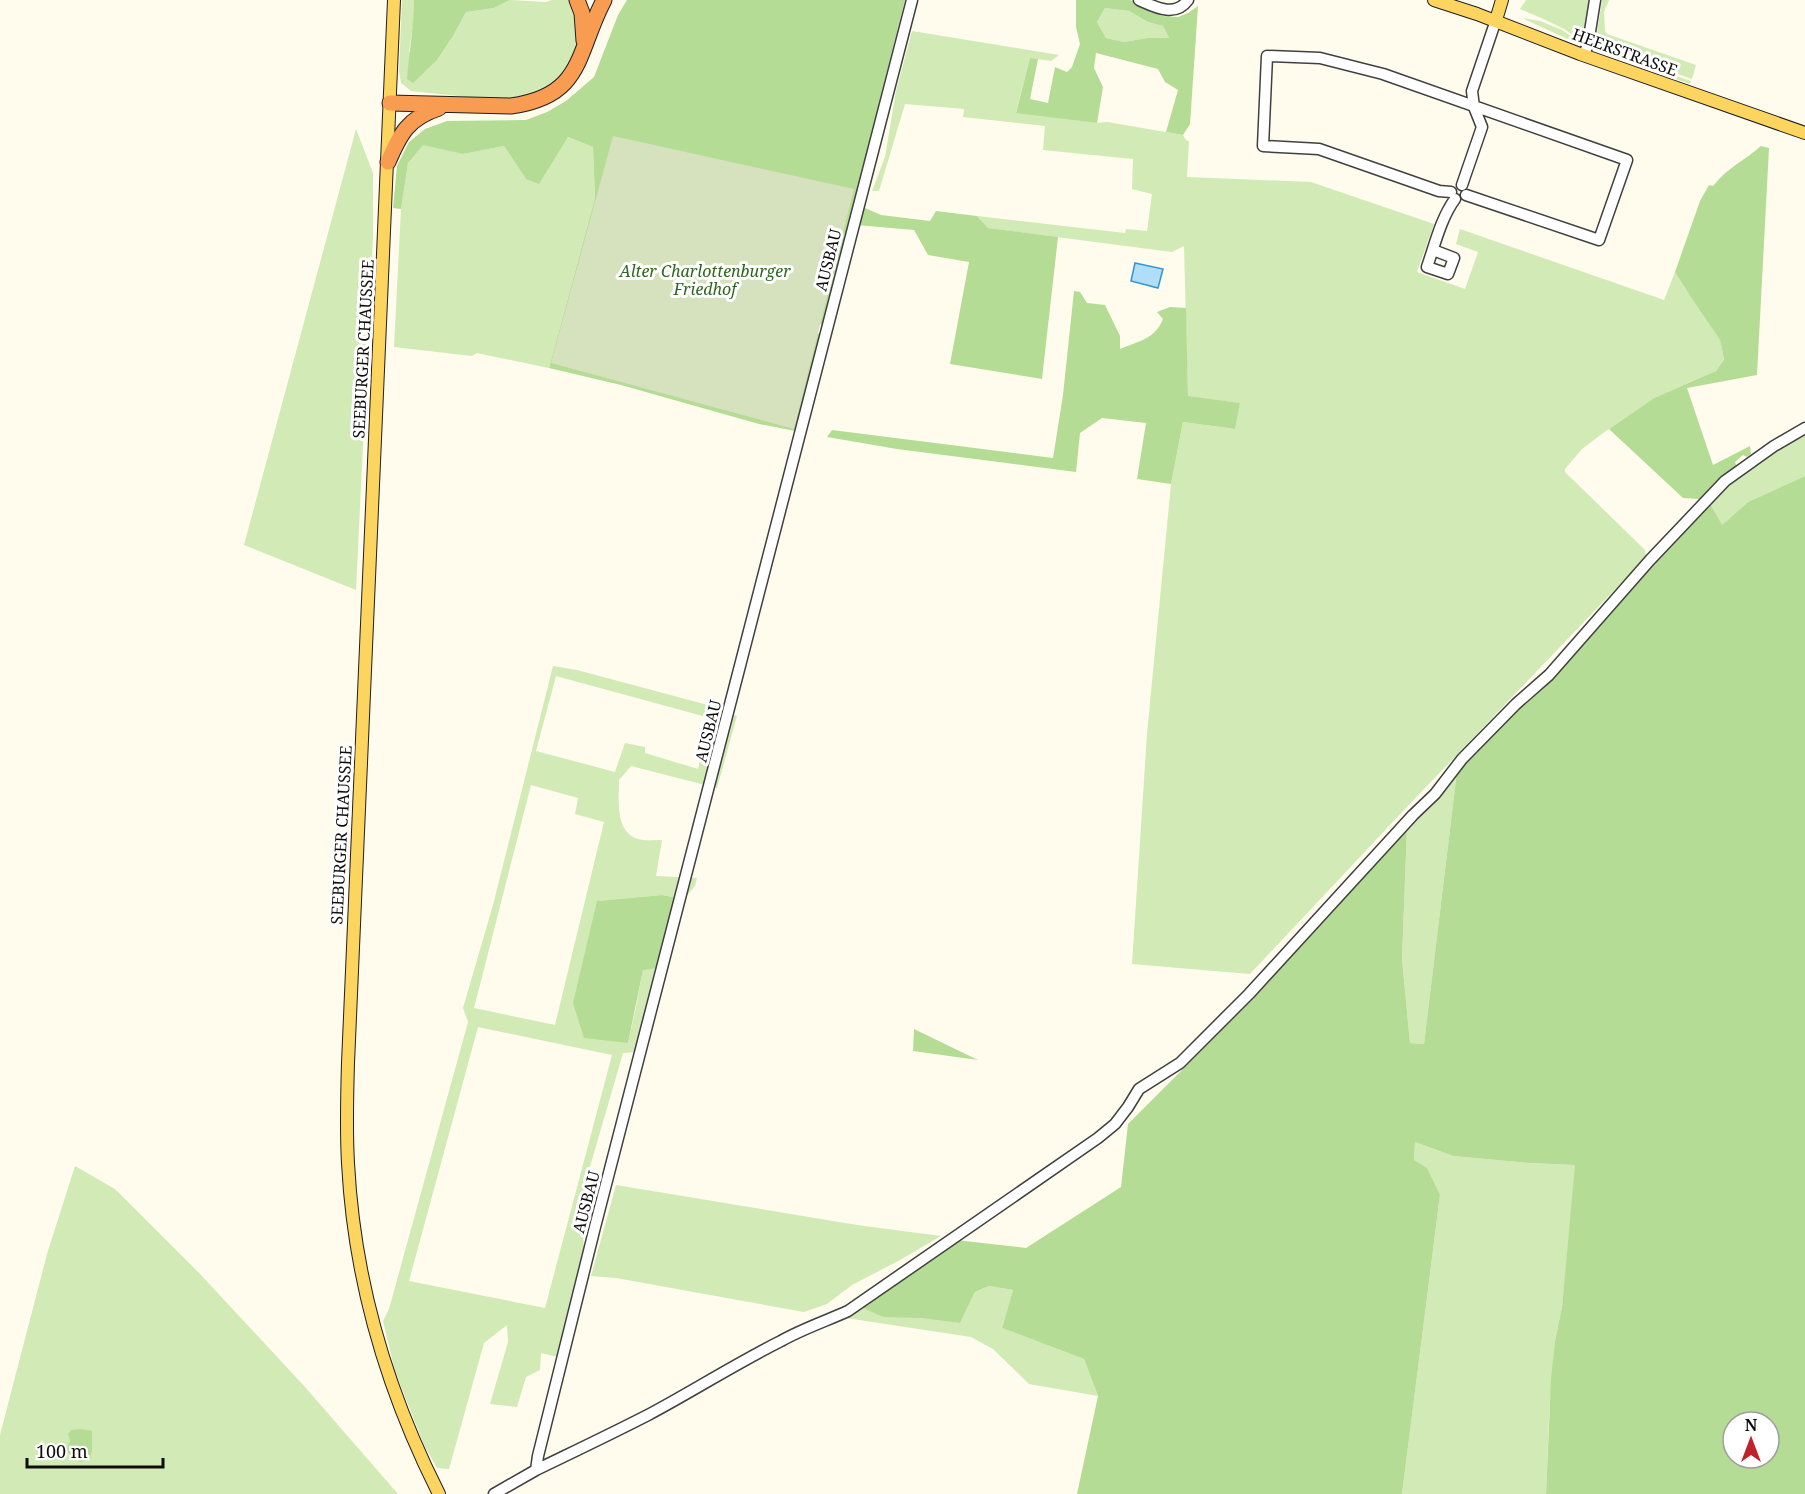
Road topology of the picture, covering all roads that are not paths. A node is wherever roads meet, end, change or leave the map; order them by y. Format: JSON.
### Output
{"nodes":[{"id":1,"x":394,"y":0,"type":"edge"},
{"id":2,"x":578,"y":0,"type":"edge"},
{"id":3,"x":604,"y":0,"type":"edge"},
{"id":4,"x":912,"y":0,"type":"edge"},
{"id":5,"x":1139,"y":0,"type":"edge"},
{"id":6,"x":1188,"y":0,"type":"edge"},
{"id":7,"x":1434,"y":0,"type":"edge"},
{"id":8,"x":1502,"y":0,"type":"edge"},
{"id":9,"x":1595,"y":0,"type":"edge"},
{"id":10,"x":1496,"y":20,"type":"junction"},
{"id":11,"x":583,"y":52,"type":"junction"},
{"id":12,"x":1584,"y":55,"type":"junction"},
{"id":13,"x":390,"y":103,"type":"junction"},
{"id":14,"x":451,"y":105,"type":"junction"},
{"id":15,"x":1474,"y":107,"type":"junction"},
{"id":16,"x":1805,"y":133,"type":"edge"},
{"id":17,"x":388,"y":162,"type":"junction"},
{"id":18,"x":1464,"y":190,"type":"junction"},
{"id":19,"x":1453,"y":195,"type":"junction"},
{"id":20,"x":1433,"y":250,"type":"dead end"},
{"id":21,"x":1805,"y":428,"type":"edge"},
{"id":22,"x":536,"y":1470,"type":"junction"},
{"id":23,"x":439,"y":1494,"type":"edge"},
{"id":24,"x":494,"y":1494,"type":"edge"}],
"edges":[{"from":1,"to":13,"type":"main road","name":"SEEBURGER CHAUSSEE"},
{"from":2,"to":11,"type":"highway"},
{"from":3,"to":11,"type":"highway"},
{"from":4,"to":22,"type":"street","name":"AUSBAU"},
{"from":5,"to":6,"type":"street"},
{"from":7,"to":10,"type":"main road","name":"HEERSTRASSE"},
{"from":8,"to":10,"type":"main road"},
{"from":9,"to":12,"type":"street"},
{"from":10,"to":12,"type":"main road","name":"HEERSTRASSE"},
{"from":10,"to":15,"type":"street"},
{"from":11,"to":14,"type":"highway"},
{"from":12,"to":16,"type":"main road","name":"HEERSTRASSE"},
{"from":13,"to":14,"type":"highway"},
{"from":13,"to":17,"type":"main road","name":"SEEBURGER CHAUSSEE"},
{"from":14,"to":17,"type":"highway"},
{"from":15,"to":18,"type":"street"},
{"from":15,"to":18,"type":"street"},
{"from":15,"to":19,"type":"street"},
{"from":17,"to":23,"type":"main road","name":"SEEBURGER CHAUSSEE"},
{"from":18,"to":19,"type":"street"},
{"from":19,"to":20,"type":"street"},
{"from":21,"to":22,"type":"street"},
{"from":22,"to":24,"type":"street"}]}
